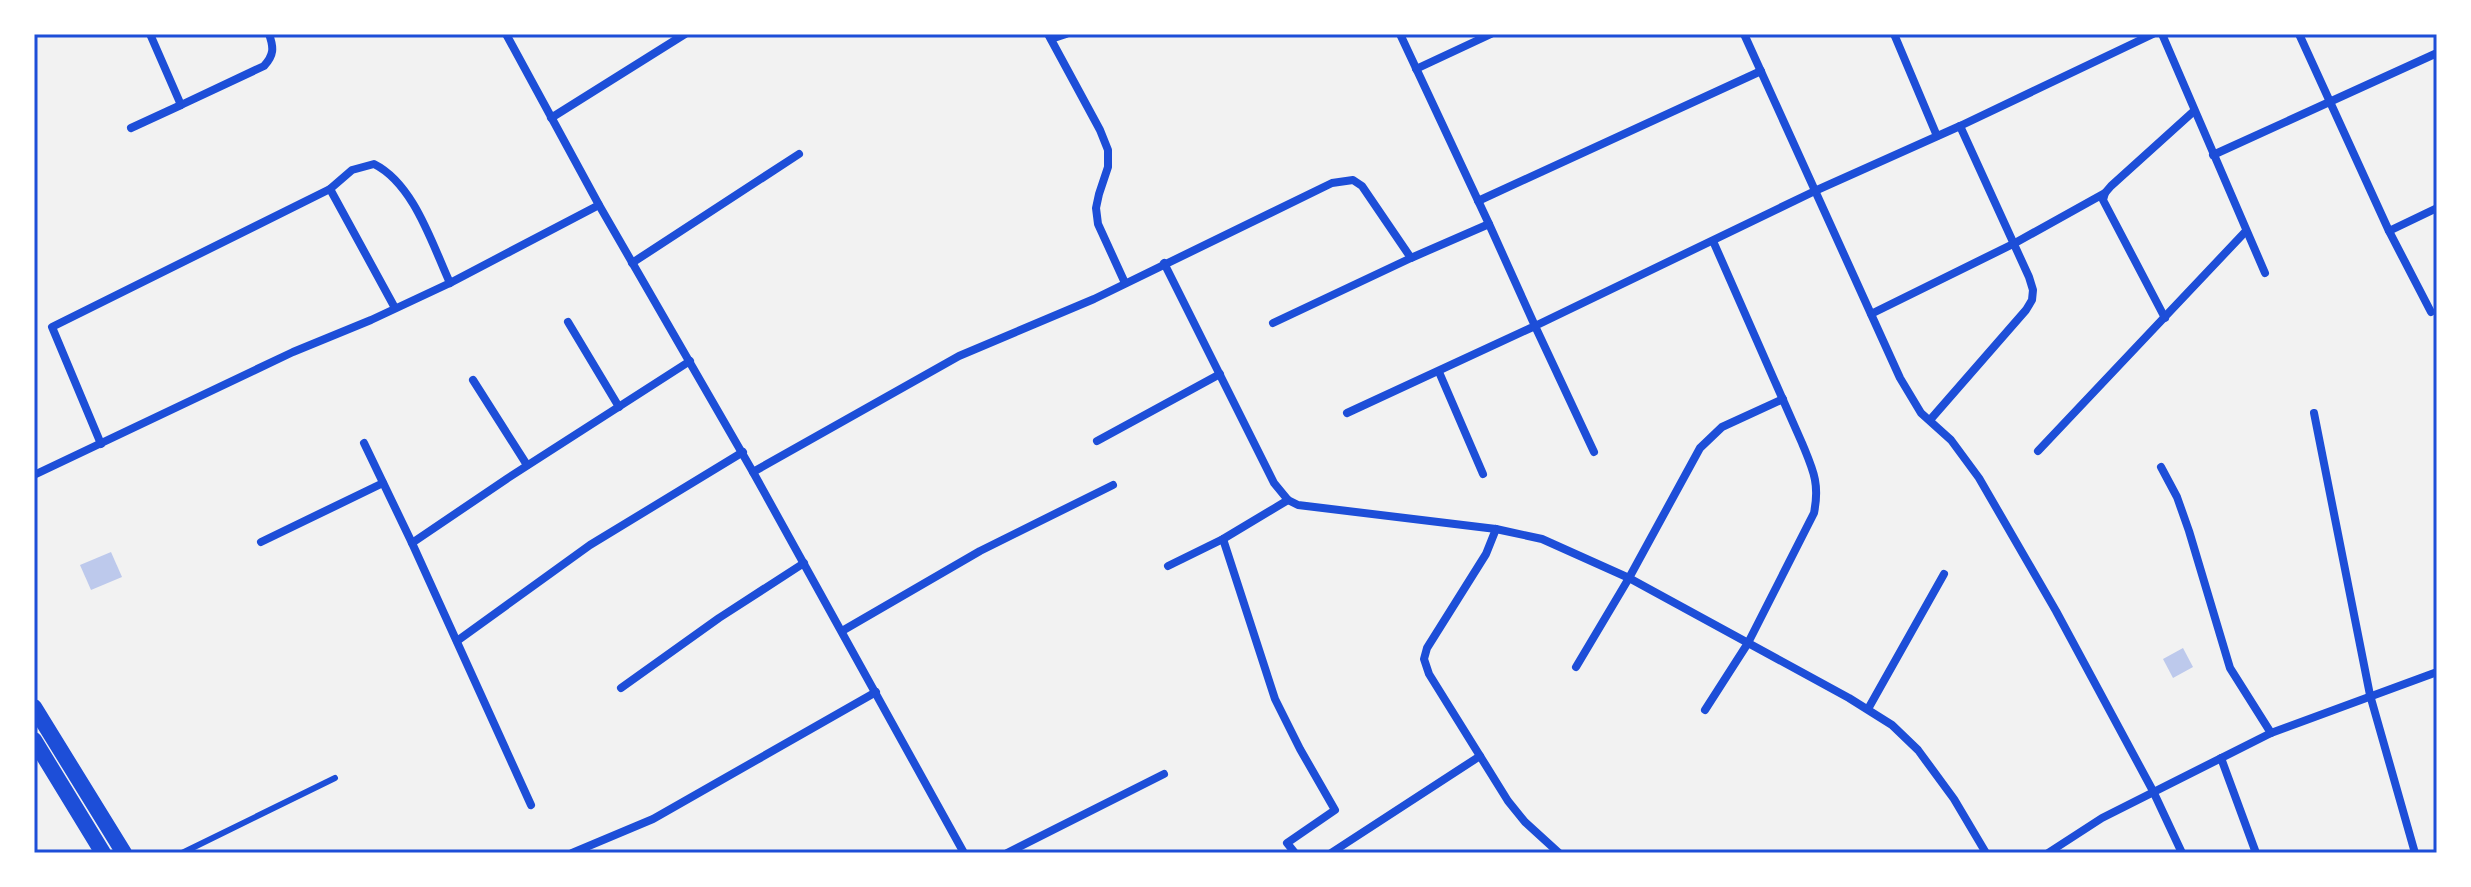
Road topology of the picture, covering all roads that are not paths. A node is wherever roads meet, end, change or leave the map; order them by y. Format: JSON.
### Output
{"nodes":[{"id":1,"x":150,"y":34,"type":"edge"},
{"id":2,"x":269,"y":34,"type":"edge"},
{"id":3,"x":506,"y":34,"type":"edge"},
{"id":4,"x":685,"y":34,"type":"edge"},
{"id":5,"x":1066,"y":34,"type":"edge"},
{"id":6,"x":1400,"y":34,"type":"edge"},
{"id":7,"x":1491,"y":34,"type":"edge"},
{"id":8,"x":1744,"y":34,"type":"edge"},
{"id":9,"x":1894,"y":34,"type":"edge"},
{"id":10,"x":2153,"y":34,"type":"edge"},
{"id":11,"x":2162,"y":34,"type":"edge"},
{"id":12,"x":2299,"y":34,"type":"edge"},
{"id":13,"x":1050,"y":37,"type":"edge"},
{"id":14,"x":2437,"y":53,"type":"edge"},
{"id":15,"x":1416,"y":69,"type":"junction"},
{"id":16,"x":1761,"y":71,"type":"junction"},
{"id":17,"x":2331,"y":103,"type":"junction"},
{"id":18,"x":181,"y":105,"type":"junction"},
{"id":19,"x":2194,"y":111,"type":"junction"},
{"id":20,"x":551,"y":118,"type":"junction"},
{"id":21,"x":1960,"y":126,"type":"junction"},
{"id":22,"x":131,"y":128,"type":"dead end"},
{"id":23,"x":1937,"y":136,"type":"junction"},
{"id":24,"x":799,"y":154,"type":"dead end"},
{"id":25,"x":2213,"y":155,"type":"junction"},
{"id":26,"x":330,"y":189,"type":"junction"},
{"id":27,"x":1817,"y":190,"type":"junction"},
{"id":28,"x":2105,"y":193,"type":"junction"},
{"id":29,"x":1478,"y":201,"type":"junction"},
{"id":30,"x":599,"y":205,"type":"junction"},
{"id":31,"x":2437,"y":208,"type":"edge"},
{"id":32,"x":1489,"y":224,"type":"junction"},
{"id":33,"x":2246,"y":231,"type":"junction"},
{"id":34,"x":2389,"y":231,"type":"junction"},
{"id":35,"x":1713,"y":241,"type":"junction"},
{"id":36,"x":2015,"y":243,"type":"junction"},
{"id":37,"x":1411,"y":258,"type":"junction"},
{"id":38,"x":632,"y":263,"type":"junction"},
{"id":39,"x":1164,"y":263,"type":"junction"},
{"id":40,"x":2265,"y":273,"type":"dead end"},
{"id":41,"x":450,"y":283,"type":"junction"},
{"id":42,"x":1125,"y":283,"type":"junction"},
{"id":43,"x":395,"y":308,"type":"junction"},
{"id":44,"x":2431,"y":312,"type":"dead end"},
{"id":45,"x":1871,"y":314,"type":"junction"},
{"id":46,"x":2165,"y":318,"type":"junction"},
{"id":47,"x":568,"y":322,"type":"dead end"},
{"id":48,"x":1273,"y":323,"type":"dead end"},
{"id":49,"x":1535,"y":326,"type":"junction"},
{"id":50,"x":690,"y":361,"type":"junction"},
{"id":51,"x":1439,"y":372,"type":"junction"},
{"id":52,"x":1220,"y":374,"type":"junction"},
{"id":53,"x":473,"y":380,"type":"dead end"},
{"id":54,"x":1783,"y":399,"type":"junction"},
{"id":55,"x":619,"y":407,"type":"junction"},
{"id":56,"x":1347,"y":413,"type":"dead end"},
{"id":57,"x":2314,"y":413,"type":"dead end"},
{"id":58,"x":1930,"y":420,"type":"junction"},
{"id":59,"x":1097,"y":441,"type":"dead end"},
{"id":60,"x":364,"y":443,"type":"dead end"},
{"id":61,"x":101,"y":444,"type":"junction"},
{"id":62,"x":2038,"y":451,"type":"dead end"},
{"id":63,"x":743,"y":452,"type":"junction"},
{"id":64,"x":1594,"y":452,"type":"dead end"},
{"id":65,"x":527,"y":465,"type":"junction"},
{"id":66,"x":2161,"y":467,"type":"dead end"},
{"id":67,"x":753,"y":472,"type":"junction"},
{"id":68,"x":1483,"y":474,"type":"dead end"},
{"id":69,"x":34,"y":475,"type":"edge"},
{"id":70,"x":383,"y":483,"type":"junction"},
{"id":71,"x":1113,"y":485,"type":"dead end"},
{"id":72,"x":1288,"y":500,"type":"junction"},
{"id":73,"x":1496,"y":529,"type":"junction"},
{"id":74,"x":1223,"y":539,"type":"junction"},
{"id":75,"x":261,"y":542,"type":"dead end"},
{"id":76,"x":412,"y":543,"type":"junction"},
{"id":77,"x":804,"y":563,"type":"junction"},
{"id":78,"x":1168,"y":566,"type":"dead end"},
{"id":79,"x":1944,"y":574,"type":"dead end"},
{"id":80,"x":1629,"y":578,"type":"junction"},
{"id":81,"x":842,"y":631,"type":"junction"},
{"id":82,"x":457,"y":641,"type":"junction"},
{"id":83,"x":1748,"y":643,"type":"junction"},
{"id":84,"x":1576,"y":667,"type":"dead end"},
{"id":85,"x":2437,"y":672,"type":"edge"},
{"id":86,"x":621,"y":688,"type":"dead end"},
{"id":87,"x":876,"y":692,"type":"junction"},
{"id":88,"x":2370,"y":695,"type":"junction"},
{"id":89,"x":34,"y":707,"type":"edge"},
{"id":90,"x":1868,"y":709,"type":"junction"},
{"id":91,"x":1705,"y":710,"type":"dead end"},
{"id":92,"x":2271,"y":733,"type":"junction"},
{"id":93,"x":34,"y":740,"type":"edge"},
{"id":94,"x":1480,"y":756,"type":"junction"},
{"id":95,"x":2221,"y":758,"type":"junction"},
{"id":96,"x":1164,"y":774,"type":"dead end"},
{"id":97,"x":335,"y":778,"type":"dead end"},
{"id":98,"x":2153,"y":791,"type":"junction"},
{"id":99,"x":531,"y":805,"type":"dead end"},
{"id":100,"x":103,"y":853,"type":"edge"},
{"id":101,"x":124,"y":853,"type":"edge"},
{"id":102,"x":182,"y":853,"type":"edge"},
{"id":103,"x":572,"y":853,"type":"edge"},
{"id":104,"x":964,"y":853,"type":"edge"},
{"id":105,"x":1007,"y":853,"type":"edge"},
{"id":106,"x":1295,"y":853,"type":"edge"},
{"id":107,"x":1331,"y":853,"type":"edge"},
{"id":108,"x":1559,"y":853,"type":"edge"},
{"id":109,"x":1986,"y":853,"type":"edge"},
{"id":110,"x":2048,"y":853,"type":"edge"},
{"id":111,"x":2182,"y":853,"type":"edge"},
{"id":112,"x":2256,"y":853,"type":"edge"},
{"id":113,"x":2415,"y":853,"type":"edge"}],
"edges":[{"from":1,"to":18,"type":"street"},
{"from":2,"to":18,"type":"street"},
{"from":3,"to":20,"type":"street"},
{"from":4,"to":20,"type":"street"},
{"from":5,"to":13,"type":"street"},
{"from":6,"to":15,"type":"street"},
{"from":7,"to":15,"type":"street"},
{"from":8,"to":16,"type":"street"},
{"from":9,"to":23,"type":"street"},
{"from":10,"to":21,"type":"street"},
{"from":11,"to":19,"type":"street"},
{"from":12,"to":17,"type":"street"},
{"from":13,"to":42,"type":"street"},
{"from":14,"to":17,"type":"street"},
{"from":15,"to":29,"type":"street"},
{"from":16,"to":27,"type":"street"},
{"from":16,"to":29,"type":"street"},
{"from":17,"to":25,"type":"street"},
{"from":17,"to":34,"type":"street"},
{"from":18,"to":22,"type":"street"},
{"from":19,"to":25,"type":"street"},
{"from":19,"to":28,"type":"street"},
{"from":20,"to":30,"type":"street"},
{"from":21,"to":23,"type":"street"},
{"from":21,"to":36,"type":"street"},
{"from":23,"to":27,"type":"street"},
{"from":24,"to":38,"type":"street"},
{"from":25,"to":33,"type":"street"},
{"from":26,"to":41,"type":"street"},
{"from":26,"to":43,"type":"street"},
{"from":26,"to":61,"type":"street"},
{"from":27,"to":35,"type":"street"},
{"from":27,"to":45,"type":"street"},
{"from":28,"to":36,"type":"street"},
{"from":28,"to":46,"type":"street"},
{"from":29,"to":32,"type":"street"},
{"from":30,"to":38,"type":"street"},
{"from":30,"to":41,"type":"street"},
{"from":31,"to":34,"type":"street"},
{"from":32,"to":37,"type":"street"},
{"from":32,"to":49,"type":"street"},
{"from":33,"to":40,"type":"street"},
{"from":33,"to":46,"type":"street"},
{"from":34,"to":44,"type":"street"},
{"from":35,"to":49,"type":"street"},
{"from":35,"to":54,"type":"street"},
{"from":36,"to":45,"type":"street"},
{"from":36,"to":58,"type":"street"},
{"from":37,"to":39,"type":"street"},
{"from":37,"to":48,"type":"street"},
{"from":38,"to":50,"type":"street"},
{"from":39,"to":42,"type":"street"},
{"from":39,"to":52,"type":"street"},
{"from":41,"to":43,"type":"street"},
{"from":42,"to":67,"type":"street"},
{"from":43,"to":61,"type":"street"},
{"from":45,"to":58,"type":"street"},
{"from":46,"to":62,"type":"street"},
{"from":47,"to":55,"type":"street"},
{"from":49,"to":51,"type":"street"},
{"from":49,"to":64,"type":"street"},
{"from":50,"to":55,"type":"street"},
{"from":50,"to":63,"type":"street"},
{"from":51,"to":56,"type":"street"},
{"from":51,"to":68,"type":"street"},
{"from":52,"to":59,"type":"street"},
{"from":52,"to":72,"type":"street"},
{"from":53,"to":65,"type":"street"},
{"from":54,"to":80,"type":"street"},
{"from":54,"to":83,"type":"street"},
{"from":55,"to":65,"type":"street"},
{"from":57,"to":88,"type":"street"},
{"from":58,"to":98,"type":"street"},
{"from":60,"to":70,"type":"street"},
{"from":61,"to":69,"type":"street"},
{"from":63,"to":67,"type":"street"},
{"from":63,"to":82,"type":"street"},
{"from":65,"to":76,"type":"street"},
{"from":66,"to":92,"type":"street"},
{"from":67,"to":77,"type":"street"},
{"from":70,"to":75,"type":"street"},
{"from":70,"to":76,"type":"street"},
{"from":71,"to":81,"type":"street"},
{"from":72,"to":73,"type":"street"},
{"from":72,"to":74,"type":"street"},
{"from":73,"to":80,"type":"street"},
{"from":73,"to":94,"type":"street"},
{"from":74,"to":78,"type":"street"},
{"from":74,"to":106,"type":"street"},
{"from":76,"to":82,"type":"street"},
{"from":77,"to":81,"type":"street"},
{"from":77,"to":86,"type":"street"},
{"from":79,"to":90,"type":"street"},
{"from":80,"to":83,"type":"street"},
{"from":80,"to":84,"type":"street"},
{"from":81,"to":87,"type":"street"},
{"from":82,"to":99,"type":"street"},
{"from":83,"to":90,"type":"street"},
{"from":83,"to":91,"type":"street"},
{"from":85,"to":88,"type":"street"},
{"from":87,"to":103,"type":"street"},
{"from":87,"to":104,"type":"street"},
{"from":88,"to":92,"type":"street"},
{"from":88,"to":113,"type":"street"},
{"from":89,"to":101,"type":"main road"},
{"from":90,"to":109,"type":"street"},
{"from":92,"to":95,"type":"street"},
{"from":93,"to":100,"type":"main road"},
{"from":94,"to":107,"type":"street"},
{"from":94,"to":108,"type":"street"},
{"from":95,"to":98,"type":"street"},
{"from":95,"to":112,"type":"street"},
{"from":96,"to":105,"type":"street"},
{"from":97,"to":102,"type":"lane"},
{"from":98,"to":110,"type":"street"},
{"from":98,"to":111,"type":"street"}]}
